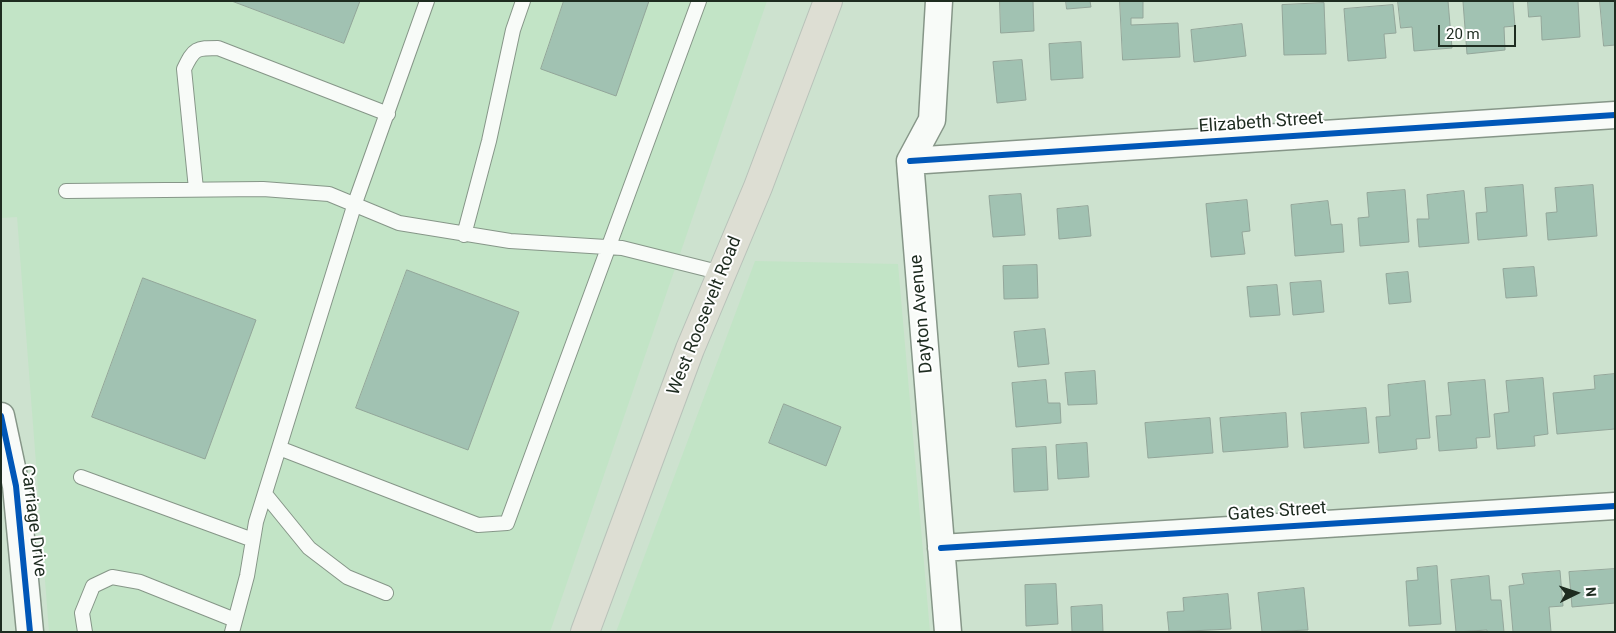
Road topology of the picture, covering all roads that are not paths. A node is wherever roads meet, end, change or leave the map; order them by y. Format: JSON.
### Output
{"nodes":[{"id":1,"x":427,"y":1,"type":"edge"},
{"id":2,"x":523,"y":1,"type":"edge"},
{"id":3,"x":699,"y":1,"type":"edge"},
{"id":4,"x":828,"y":1,"type":"edge"},
{"id":5,"x":939,"y":1,"type":"edge"},
{"id":6,"x":388,"y":114,"type":"junction"},
{"id":7,"x":1615,"y":115,"type":"edge"},
{"id":8,"x":910,"y":161,"type":"junction"},
{"id":9,"x":196,"y":189,"type":"junction"},
{"id":10,"x":66,"y":191,"type":"dead end"},
{"id":11,"x":355,"y":203,"type":"junction"},
{"id":12,"x":464,"y":235,"type":"junction"},
{"id":13,"x":608,"y":246,"type":"junction"},
{"id":14,"x":722,"y":272,"type":"junction"},
{"id":15,"x":1,"y":416,"type":"edge"},
{"id":16,"x":280,"y":448,"type":"junction"},
{"id":17,"x":81,"y":477,"type":"dead end"},
{"id":18,"x":9,"y":494,"type":"edge"},
{"id":19,"x":265,"y":494,"type":"junction"},
{"id":20,"x":1615,"y":506,"type":"edge"},
{"id":21,"x":253,"y":540,"type":"junction"},
{"id":22,"x":941,"y":548,"type":"junction"},
{"id":23,"x":386,"y":593,"type":"dead end"},
{"id":24,"x":234,"y":626,"type":"edge"},
{"id":25,"x":30,"y":632,"type":"edge"},
{"id":26,"x":85,"y":632,"type":"edge"},
{"id":27,"x":585,"y":632,"type":"edge"},
{"id":28,"x":948,"y":632,"type":"edge"}],
"edges":[{"from":1,"to":6,"type":"lane"},
{"from":2,"to":12,"type":"lane"},
{"from":3,"to":13,"type":"lane"},
{"from":4,"to":14,"type":"main road","name":"West Roosevelt Road"},
{"from":5,"to":8,"type":"street"},
{"from":6,"to":9,"type":"lane"},
{"from":6,"to":11,"type":"lane"},
{"from":7,"to":8,"type":"street","name":"Elizabeth Street"},
{"from":8,"to":22,"type":"street","name":"Dayton Avenue"},
{"from":9,"to":10,"type":"lane"},
{"from":9,"to":11,"type":"lane"},
{"from":11,"to":12,"type":"lane"},
{"from":11,"to":16,"type":"lane"},
{"from":12,"to":13,"type":"lane"},
{"from":13,"to":14,"type":"lane"},
{"from":13,"to":16,"type":"lane"},
{"from":14,"to":27,"type":"main road","name":"West Roosevelt Road"},
{"from":15,"to":18,"type":"street","name":"Carriage Drive"},
{"from":16,"to":19,"type":"lane"},
{"from":17,"to":21,"type":"lane"},
{"from":18,"to":25,"type":"street","name":"Carriage Drive"},
{"from":19,"to":21,"type":"lane"},
{"from":19,"to":23,"type":"lane"},
{"from":20,"to":22,"type":"street","name":"Gates Street"},
{"from":21,"to":24,"type":"lane"},
{"from":22,"to":28,"type":"street","name":"Dayton Avenue"},
{"from":24,"to":26,"type":"lane"}]}
